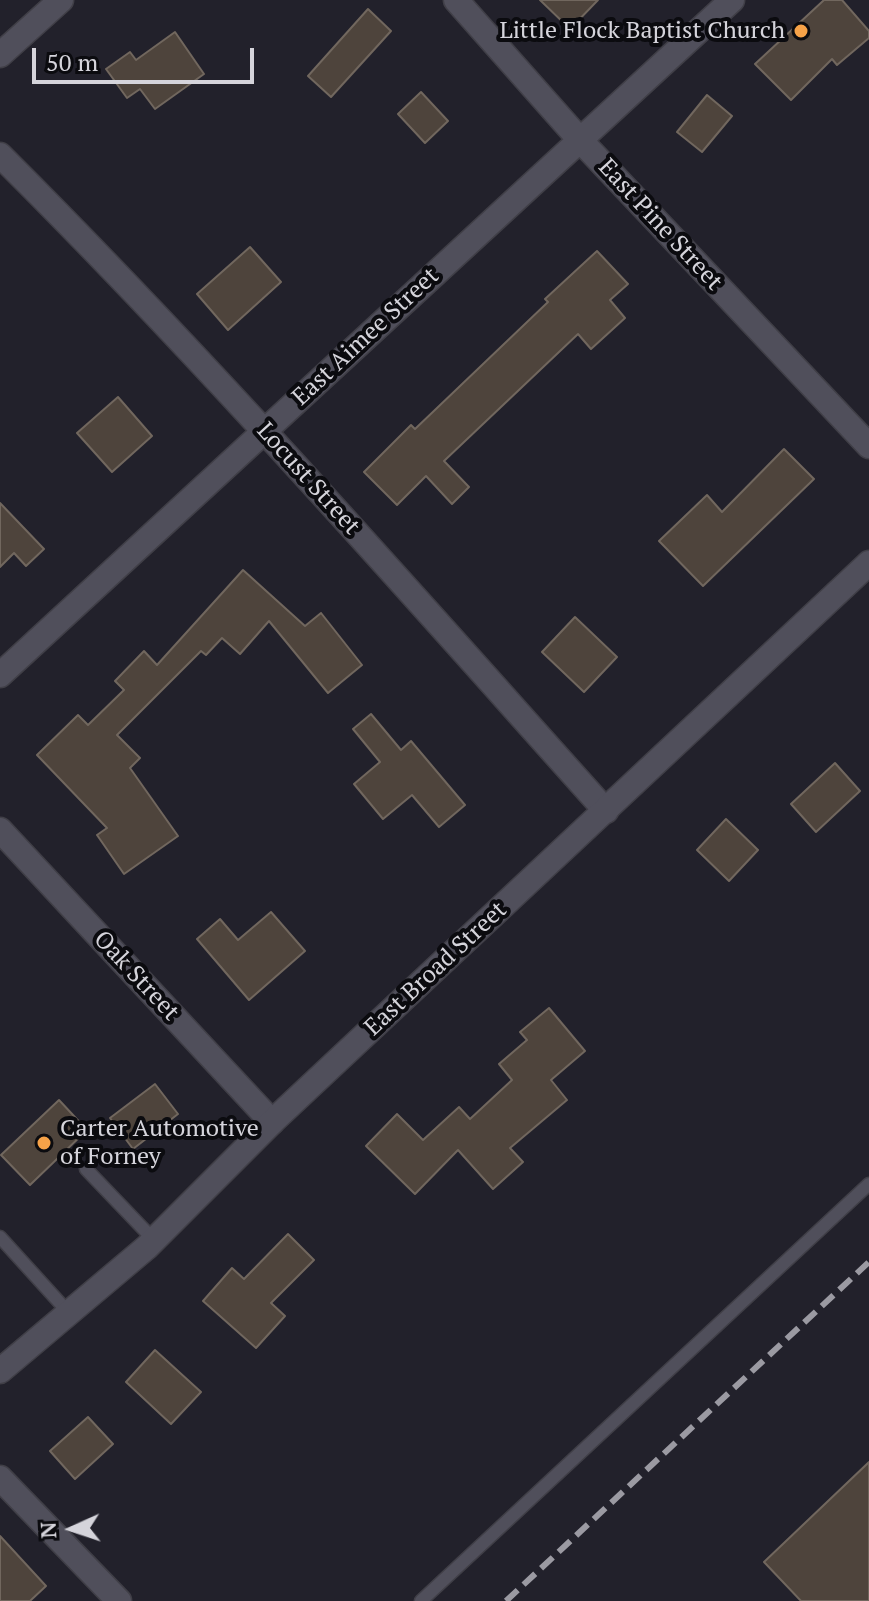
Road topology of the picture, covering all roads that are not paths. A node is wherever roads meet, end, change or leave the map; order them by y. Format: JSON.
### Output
{"nodes":[{"id":1,"x":61,"y":0,"type":"edge"},
{"id":2,"x":456,"y":0,"type":"edge"},
{"id":3,"x":732,"y":0,"type":"edge"},
{"id":4,"x":0,"y":55,"type":"edge"},
{"id":5,"x":580,"y":140,"type":"junction"},
{"id":6,"x":0,"y":155,"type":"edge"},
{"id":7,"x":265,"y":431,"type":"junction"},
{"id":8,"x":869,"y":446,"type":"edge"},
{"id":9,"x":869,"y":563,"type":"edge"},
{"id":10,"x":0,"y":675,"type":"edge"},
{"id":11,"x":606,"y":811,"type":"junction"},
{"id":12,"x":0,"y":830,"type":"edge"},
{"id":13,"x":272,"y":1122,"type":"junction"},
{"id":14,"x":86,"y":1169,"type":"dead end"},
{"id":15,"x":869,"y":1184,"type":"edge"},
{"id":16,"x":0,"y":1237,"type":"edge"},
{"id":17,"x":154,"y":1240,"type":"junction"},
{"id":18,"x":69,"y":1313,"type":"junction"},
{"id":19,"x":0,"y":1371,"type":"edge"},
{"id":20,"x":0,"y":1478,"type":"edge"},
{"id":21,"x":119,"y":1601,"type":"edge"},
{"id":22,"x":421,"y":1601,"type":"edge"}],
"edges":[{"from":1,"to":4,"type":"street"},
{"from":2,"to":5,"type":"street","name":"East Pine Street"},
{"from":3,"to":5,"type":"street","name":"East Aimee Street"},
{"from":5,"to":7,"type":"street","name":"East Aimee Street"},
{"from":5,"to":8,"type":"street","name":"East Pine Street"},
{"from":6,"to":7,"type":"street","name":"Locust Street"},
{"from":7,"to":10,"type":"street","name":"East Aimee Street"},
{"from":7,"to":11,"type":"street","name":"Locust Street"},
{"from":9,"to":11,"type":"street","name":"East Broad Street"},
{"from":11,"to":13,"type":"street","name":"East Broad Street"},
{"from":12,"to":13,"type":"street","name":"Oak Street"},
{"from":13,"to":17,"type":"street","name":"East Broad Street"},
{"from":14,"to":17,"type":"lane"},
{"from":15,"to":22,"type":"lane"},
{"from":16,"to":18,"type":"lane"},
{"from":17,"to":18,"type":"street","name":"East Broad Street"},
{"from":18,"to":19,"type":"street","name":"East Broad Street"},
{"from":20,"to":21,"type":"street"}]}
